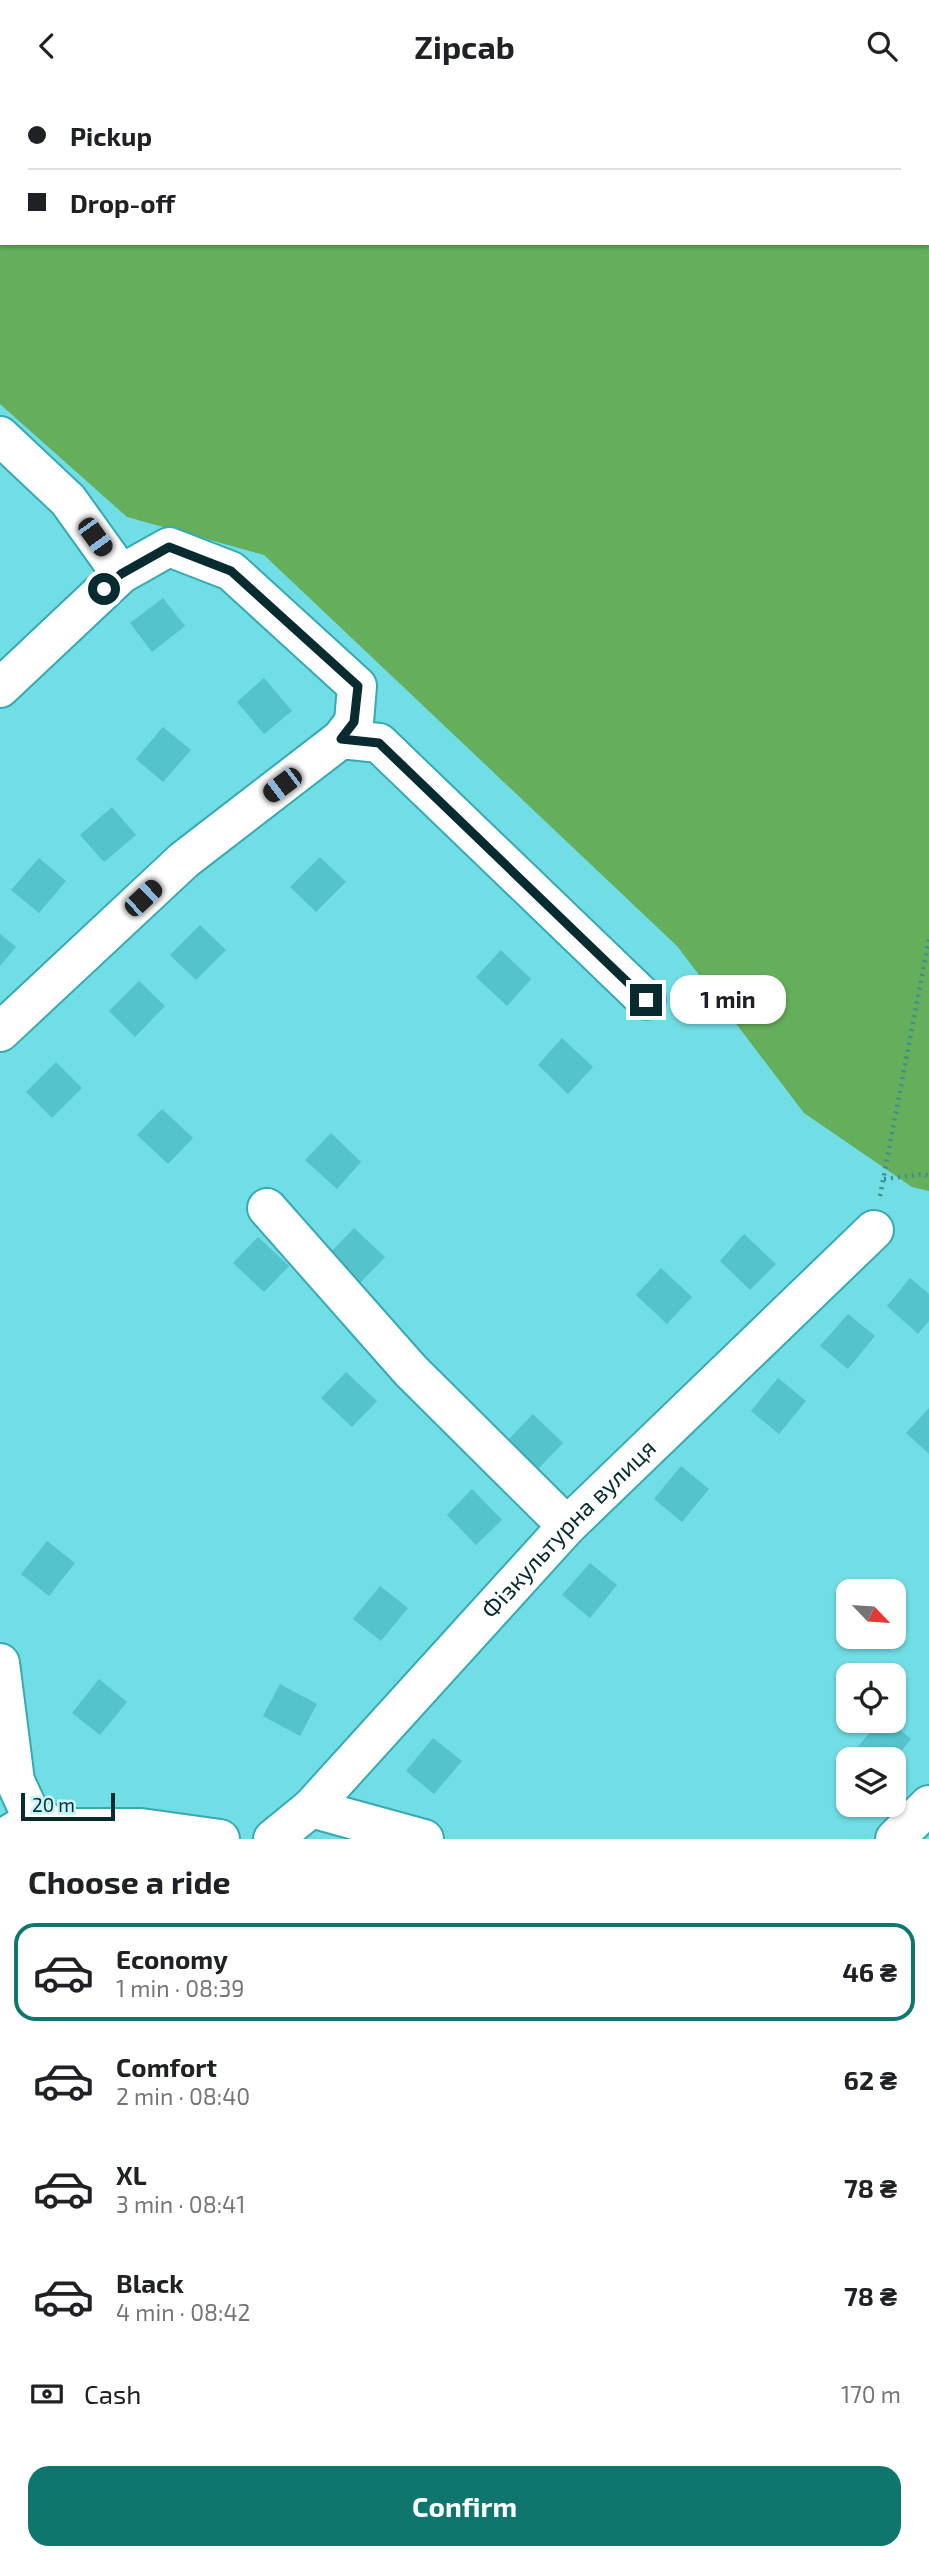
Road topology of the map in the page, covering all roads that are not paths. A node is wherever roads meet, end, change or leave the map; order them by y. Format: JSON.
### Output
{"nodes":[{"id":1,"x":0,"y":436,"type":"edge"},
{"id":2,"x":121,"y":574,"type":"junction"},
{"id":3,"x":0,"y":688,"type":"edge"},
{"id":4,"x":341,"y":739,"type":"junction"},
{"id":5,"x":646,"y":1000,"type":"dead end"},
{"id":6,"x":0,"y":1032,"type":"edge"},
{"id":7,"x":268,"y":1208,"type":"dead end"},
{"id":8,"x":874,"y":1230,"type":"road end"},
{"id":9,"x":567,"y":1526,"type":"junction"},
{"id":10,"x":0,"y":1663,"type":"edge"},
{"id":11,"x":929,"y":1805,"type":"edge"},
{"id":12,"x":311,"y":1808,"type":"junction"},
{"id":13,"x":18,"y":1829,"type":"edge"},
{"id":14,"x":220,"y":1839,"type":"edge"},
{"id":15,"x":273,"y":1839,"type":"edge"},
{"id":16,"x":424,"y":1839,"type":"edge"},
{"id":17,"x":895,"y":1839,"type":"edge"}],
"edges":[{"from":1,"to":2,"type":"street"},
{"from":2,"to":3,"type":"street"},
{"from":2,"to":4,"type":"street"},
{"from":4,"to":5,"type":"street"},
{"from":4,"to":6,"type":"street"},
{"from":7,"to":9,"type":"street"},
{"from":8,"to":9,"type":"street","name":"Фізкультурна вулиця"},
{"from":9,"to":12,"type":"street","name":"Фізкультурна вулиця"},
{"from":10,"to":13,"type":"street"},
{"from":11,"to":17,"type":"street"},
{"from":12,"to":15,"type":"street","name":"Фізкультурна вулиця"},
{"from":12,"to":16,"type":"street"},
{"from":13,"to":14,"type":"street"}]}
